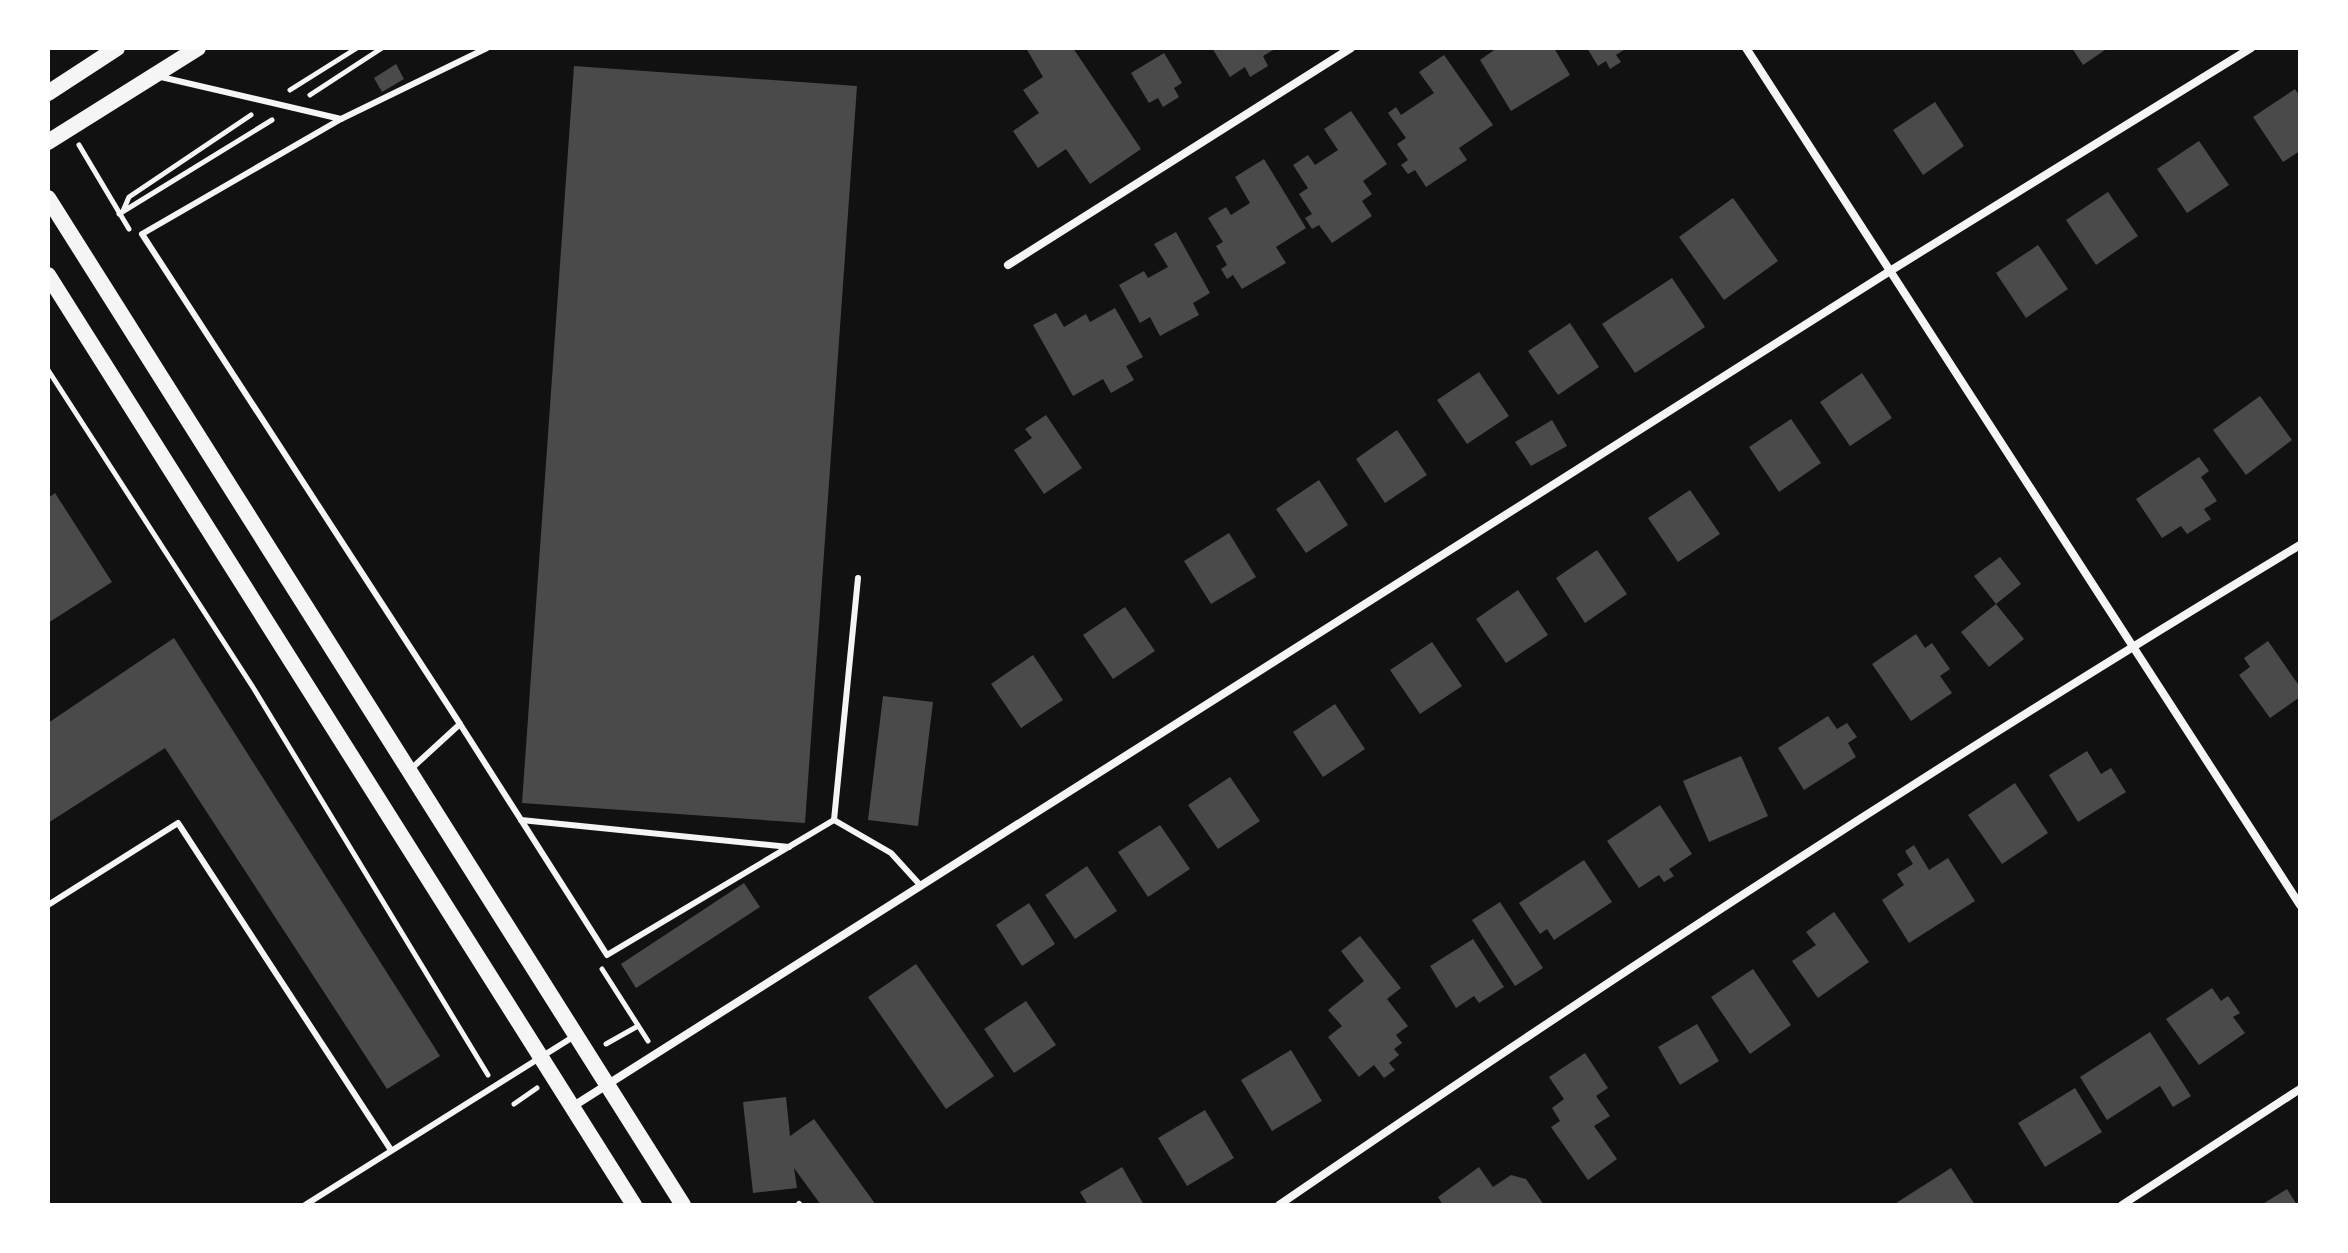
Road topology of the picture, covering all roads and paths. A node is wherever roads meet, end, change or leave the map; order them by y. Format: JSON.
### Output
{"nodes":[{"id":1,"x":117,"y":48,"type":"edge"},
{"id":2,"x":198,"y":48,"type":"edge"},
{"id":3,"x":357,"y":48,"type":"edge"},
{"id":4,"x":382,"y":48,"type":"edge"},
{"id":5,"x":487,"y":48,"type":"edge"},
{"id":6,"x":1351,"y":48,"type":"edge"},
{"id":7,"x":1746,"y":48,"type":"edge"},
{"id":8,"x":2251,"y":48,"type":"edge"},
{"id":9,"x":155,"y":75,"type":"junction"},
{"id":10,"x":48,"y":93,"type":"edge"},
{"id":11,"x":270,"y":102,"type":"junction"},
{"id":12,"x":292,"y":108,"type":"junction"},
{"id":13,"x":341,"y":119,"type":"junction"},
{"id":14,"x":70,"y":129,"type":"junction"},
{"id":15,"x":48,"y":142,"type":"edge"},
{"id":16,"x":48,"y":198,"type":"edge"},
{"id":17,"x":123,"y":212,"type":"junction"},
{"id":18,"x":1008,"y":265,"type":"dead end"},
{"id":19,"x":1890,"y":271,"type":"junction"},
{"id":20,"x":48,"y":275,"type":"edge"},
{"id":21,"x":48,"y":370,"type":"edge"},
{"id":22,"x":2300,"y":545,"type":"edge"},
{"id":23,"x":858,"y":578,"type":"dead end"},
{"id":24,"x":2132,"y":646,"type":"junction"},
{"id":25,"x":460,"y":724,"type":"junction"},
{"id":26,"x":409,"y":771,"type":"junction"},
{"id":27,"x":521,"y":820,"type":"junction"},
{"id":28,"x":834,"y":820,"type":"junction"},
{"id":29,"x":789,"y":847,"type":"junction"},
{"id":30,"x":921,"y":886,"type":"junction"},
{"id":31,"x":48,"y":905,"type":"edge"},
{"id":32,"x":2300,"y":905,"type":"edge"},
{"id":33,"x":576,"y":1035,"type":"junction"},
{"id":34,"x":540,"y":1055,"type":"junction"},
{"id":35,"x":494,"y":1084,"type":"junction"},
{"id":36,"x":607,"y":1085,"type":"junction"},
{"id":37,"x":2300,"y":1089,"type":"edge"},
{"id":38,"x":572,"y":1107,"type":"junction"},
{"id":39,"x":391,"y":1150,"type":"junction"},
{"id":40,"x":305,"y":1205,"type":"edge"},
{"id":41,"x":634,"y":1205,"type":"edge"},
{"id":42,"x":683,"y":1205,"type":"edge"},
{"id":43,"x":1279,"y":1205,"type":"edge"},
{"id":44,"x":2122,"y":1205,"type":"edge"}],
"edges":[{"from":1,"to":10,"type":"main road"},
{"from":2,"to":9,"type":"main road"},
{"from":3,"to":11,"type":"path"},
{"from":4,"to":12,"type":"path"},
{"from":5,"to":13,"type":"lane"},
{"from":6,"to":18,"type":"street"},
{"from":7,"to":19,"type":"street"},
{"from":8,"to":19,"type":"street"},
{"from":9,"to":11,"type":"lane"},
{"from":9,"to":14,"type":"main road"},
{"from":11,"to":12,"type":"lane"},
{"from":11,"to":17,"type":"path"},
{"from":12,"to":13,"type":"lane"},
{"from":12,"to":17,"type":"path"},
{"from":13,"to":25,"type":"lane"},
{"from":14,"to":15,"type":"main road"},
{"from":14,"to":17,"type":"path"},
{"from":16,"to":26,"type":"main road"},
{"from":19,"to":24,"type":"street"},
{"from":19,"to":30,"type":"street"},
{"from":20,"to":34,"type":"main road"},
{"from":21,"to":35,"type":"path"},
{"from":22,"to":24,"type":"street"},
{"from":23,"to":28,"type":"lane"},
{"from":24,"to":32,"type":"street"},
{"from":24,"to":43,"type":"street"},
{"from":25,"to":26,"type":"lane"},
{"from":25,"to":27,"type":"lane"},
{"from":26,"to":33,"type":"main road"},
{"from":27,"to":29,"type":"lane"},
{"from":27,"to":29,"type":"lane"},
{"from":28,"to":29,"type":"lane"},
{"from":28,"to":30,"type":"lane"},
{"from":30,"to":36,"type":"street"},
{"from":31,"to":39,"type":"lane"},
{"from":33,"to":34,"type":"lane"},
{"from":33,"to":36,"type":"main road"},
{"from":34,"to":35,"type":"lane"},
{"from":34,"to":38,"type":"main road"},
{"from":35,"to":39,"type":"lane"},
{"from":36,"to":38,"type":"street"},
{"from":36,"to":42,"type":"main road"},
{"from":37,"to":44,"type":"street"},
{"from":38,"to":41,"type":"main road"},
{"from":39,"to":40,"type":"lane"}]}
